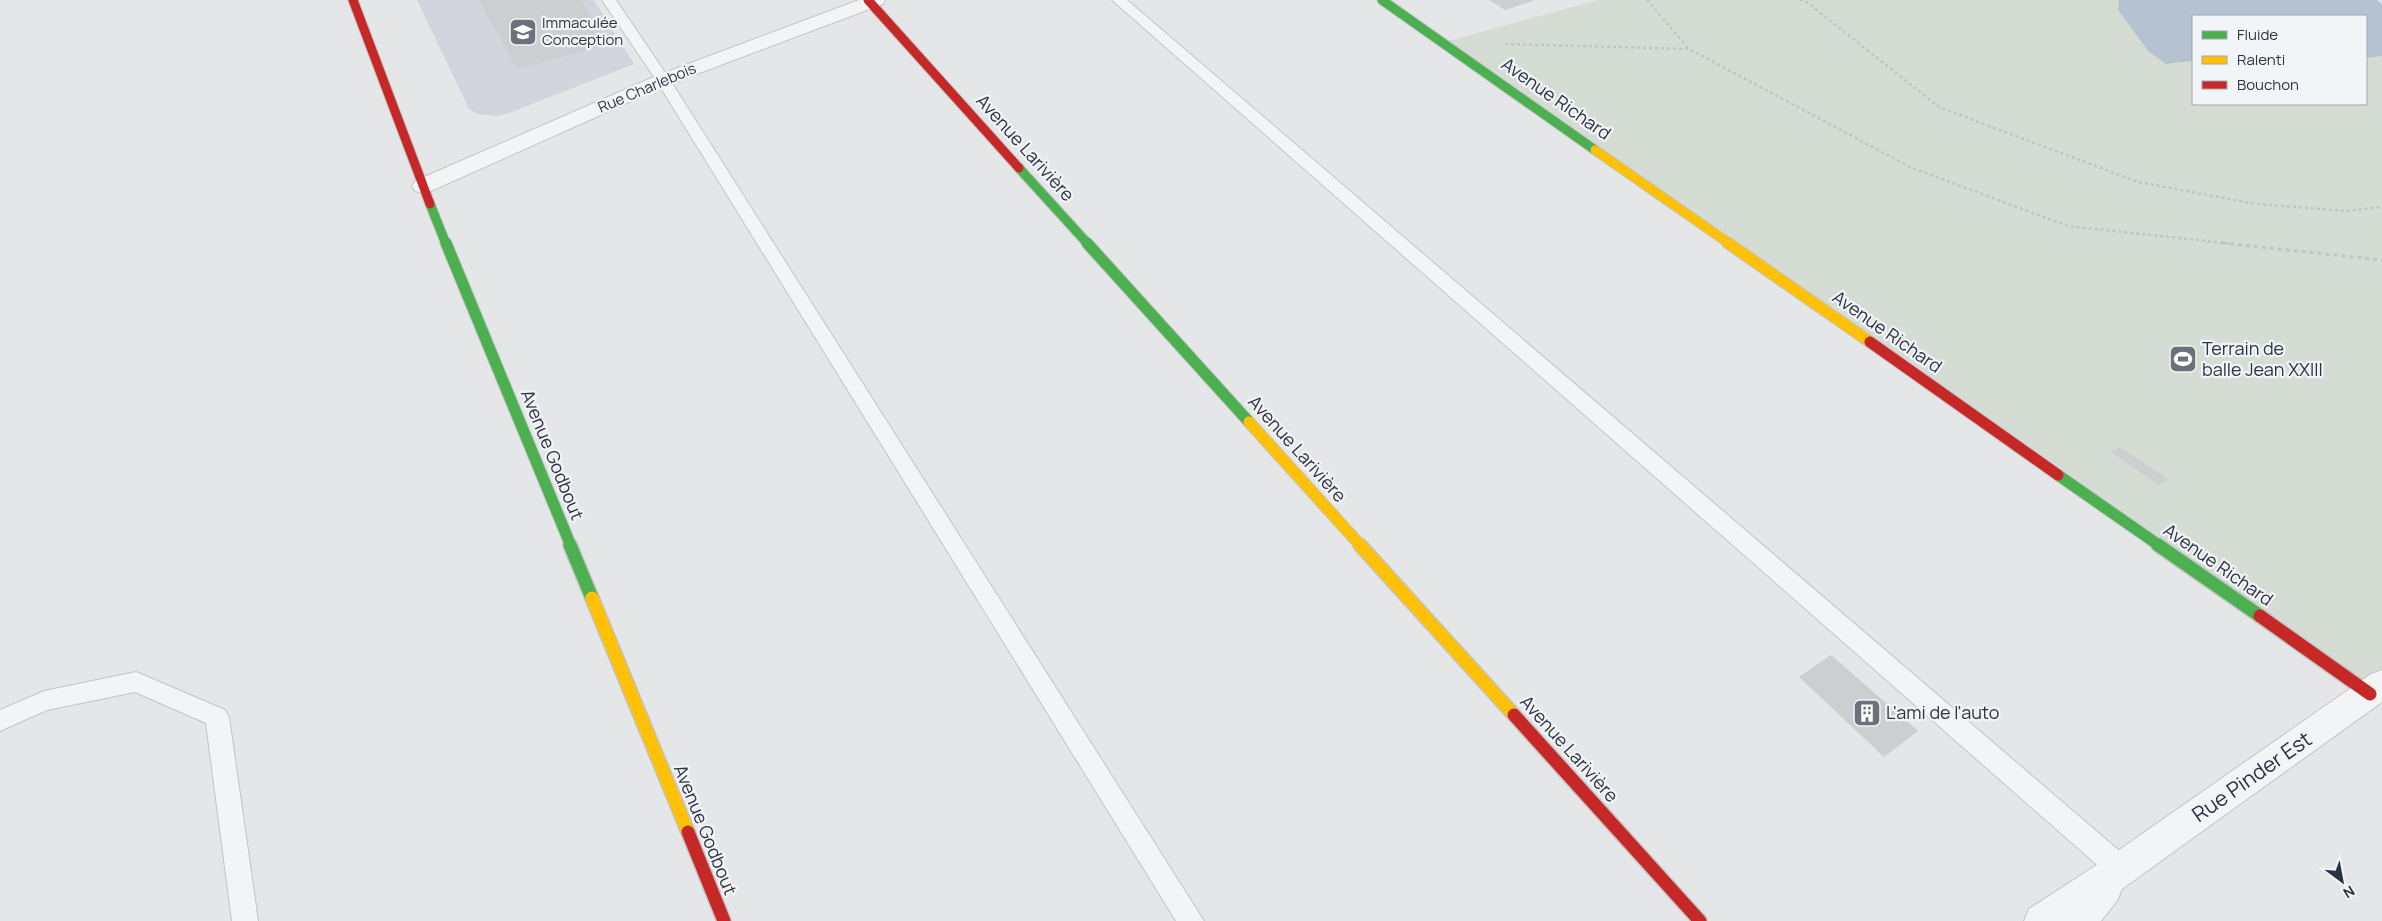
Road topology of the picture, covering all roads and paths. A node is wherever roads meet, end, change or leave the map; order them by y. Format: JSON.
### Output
{"nodes":[{"id":1,"x":353,"y":0,"type":"edge"},
{"id":2,"x":609,"y":0,"type":"edge"},
{"id":3,"x":1119,"y":0,"type":"edge"},
{"id":4,"x":1382,"y":0,"type":"edge"},
{"id":5,"x":1647,"y":0,"type":"edge"},
{"id":6,"x":1803,"y":0,"type":"edge"},
{"id":7,"x":871,"y":1,"type":"edge"},
{"id":8,"x":1445,"y":42,"type":"junction"},
{"id":9,"x":1689,"y":49,"type":"junction"},
{"id":10,"x":663,"y":80,"type":"junction"},
{"id":11,"x":423,"y":186,"type":"junction"},
{"id":12,"x":2382,"y":207,"type":"edge"},
{"id":13,"x":2382,"y":260,"type":"edge"},
{"id":14,"x":2376,"y":689,"type":"edge"},
{"id":15,"x":0,"y":721,"type":"edge"},
{"id":16,"x":2121,"y":868,"type":"junction"},
{"id":17,"x":245,"y":921,"type":"edge"},
{"id":18,"x":724,"y":921,"type":"edge"},
{"id":19,"x":1191,"y":921,"type":"edge"},
{"id":20,"x":1700,"y":921,"type":"edge"},
{"id":21,"x":2042,"y":921,"type":"edge"},
{"id":22,"x":2078,"y":921,"type":"edge"}],
"edges":[{"from":1,"to":11,"type":"street","name":"Avenue Godbout"},
{"from":2,"to":10,"type":"lane"},
{"from":3,"to":16,"type":"lane"},
{"from":4,"to":8,"type":"street","name":"Avenue Richard"},
{"from":5,"to":9,"type":"path"},
{"from":6,"to":12,"type":"path"},
{"from":7,"to":10,"type":"street","name":"Rue Charlebois"},
{"from":7,"to":20,"type":"street","name":"Avenue Larivière"},
{"from":8,"to":9,"type":"path"},
{"from":8,"to":14,"type":"street","name":"Avenue Richard"},
{"from":9,"to":13,"type":"path"},
{"from":10,"to":11,"type":"street","name":"Rue Charlebois"},
{"from":10,"to":19,"type":"lane"},
{"from":11,"to":18,"type":"street","name":"Avenue Godbout"},
{"from":14,"to":16,"type":"street","name":"Rue Pinder Est"},
{"from":15,"to":17,"type":"lane"},
{"from":16,"to":21,"type":"street","name":"Rue Pinder Est"},
{"from":16,"to":22,"type":"street","name":"Rue Pinder Est"}]}
